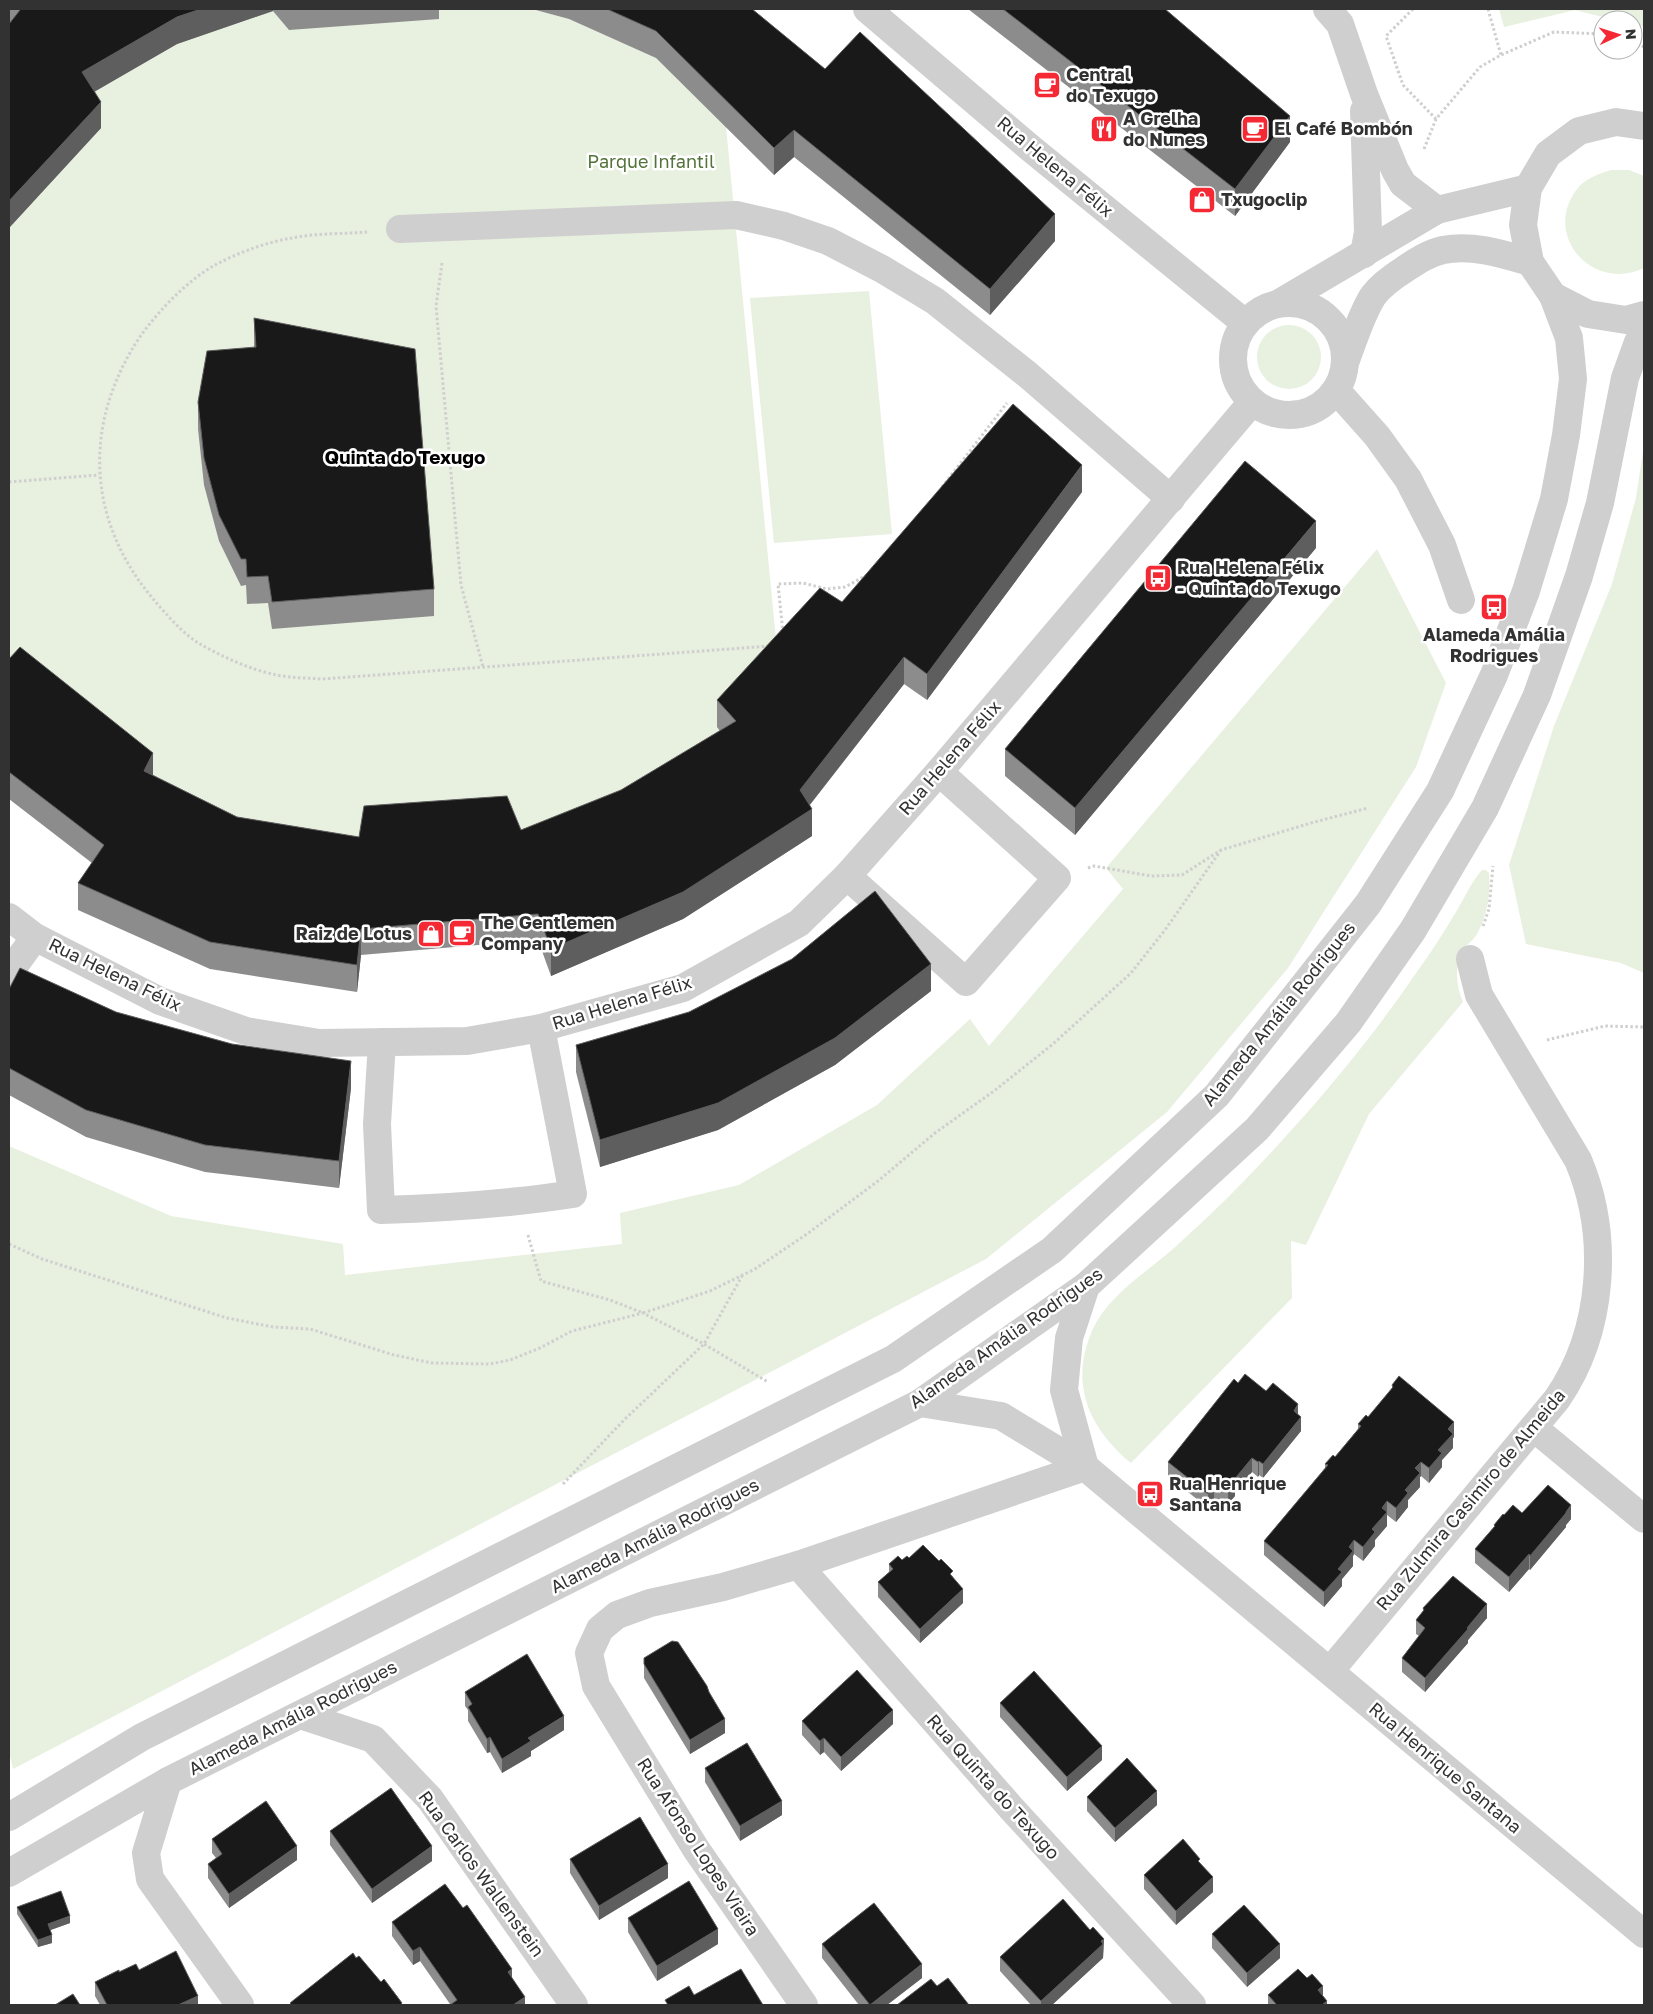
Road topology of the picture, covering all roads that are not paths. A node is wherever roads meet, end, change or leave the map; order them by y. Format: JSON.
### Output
{"nodes":[{"id":1,"x":1327,"y":9,"type":"edge"},
{"id":2,"x":877,"y":12,"type":"edge"},
{"id":3,"x":1364,"y":94,"type":"junction"},
{"id":4,"x":1644,"y":126,"type":"edge"},
{"id":5,"x":1528,"y":188,"type":"junction"},
{"id":6,"x":1437,"y":210,"type":"junction"},
{"id":7,"x":400,"y":230,"type":"road end"},
{"id":8,"x":1364,"y":254,"type":"junction"},
{"id":9,"x":1530,"y":262,"type":"junction"},
{"id":10,"x":1553,"y":296,"type":"junction"},
{"id":11,"x":1281,"y":302,"type":"junction"},
{"id":12,"x":1644,"y":315,"type":"edge"},
{"id":13,"x":1245,"y":323,"type":"junction"},
{"id":14,"x":1644,"y":335,"type":"edge"},
{"id":15,"x":1346,"y":360,"type":"junction"},
{"id":16,"x":1336,"y":390,"type":"junction"},
{"id":17,"x":1252,"y":402,"type":"junction"},
{"id":18,"x":1171,"y":499,"type":"junction"},
{"id":19,"x":1461,"y":600,"type":"dead end"},
{"id":20,"x":939,"y":772,"type":"junction"},
{"id":21,"x":847,"y":876,"type":"junction"},
{"id":22,"x":9,"y":917,"type":"edge"},
{"id":23,"x":35,"y":936,"type":"junction"},
{"id":24,"x":1470,"y":959,"type":"dead end"},
{"id":25,"x":9,"y":973,"type":"edge"},
{"id":26,"x":541,"y":1028,"type":"junction"},
{"id":27,"x":382,"y":1042,"type":"junction"},
{"id":28,"x":1086,"y":1286,"type":"junction"},
{"id":29,"x":920,"y":1402,"type":"junction"},
{"id":30,"x":1534,"y":1428,"type":"junction"},
{"id":31,"x":1085,"y":1466,"type":"junction"},
{"id":32,"x":1644,"y":1519,"type":"edge"},
{"id":33,"x":798,"y":1565,"type":"junction"},
{"id":34,"x":1330,"y":1671,"type":"junction"},
{"id":35,"x":300,"y":1715,"type":"junction"},
{"id":36,"x":168,"y":1781,"type":"junction"},
{"id":37,"x":9,"y":1817,"type":"edge"},
{"id":38,"x":9,"y":1873,"type":"edge"},
{"id":39,"x":1644,"y":1934,"type":"edge"},
{"id":40,"x":240,"y":2005,"type":"edge"},
{"id":41,"x":574,"y":2005,"type":"edge"},
{"id":42,"x":804,"y":2005,"type":"edge"},
{"id":43,"x":1192,"y":2005,"type":"edge"}],
"edges":[{"from":1,"to":3,"type":"street"},
{"from":2,"to":13,"type":"street","name":"Rua Helena Félix"},
{"from":3,"to":6,"type":"street"},
{"from":3,"to":8,"type":"street"},
{"from":4,"to":5,"type":"street"},
{"from":5,"to":6,"type":"street"},
{"from":5,"to":9,"type":"street"},
{"from":6,"to":8,"type":"street"},
{"from":7,"to":18,"type":"street"},
{"from":8,"to":11,"type":"street"},
{"from":9,"to":10,"type":"street","name":"Alameda Amália Rodrigues"},
{"from":9,"to":15,"type":"street"},
{"from":10,"to":12,"type":"street"},
{"from":10,"to":37,"type":"street","name":"Alameda Amália Rodrigues"},
{"from":11,"to":13,"type":"street"},
{"from":11,"to":15,"type":"street"},
{"from":13,"to":17,"type":"street"},
{"from":14,"to":28,"type":"street","name":"Alameda Amália Rodrigues"},
{"from":15,"to":16,"type":"street"},
{"from":16,"to":17,"type":"street"},
{"from":16,"to":19,"type":"street"},
{"from":17,"to":18,"type":"street","name":"Rua Helena Félix"},
{"from":18,"to":20,"type":"street","name":"Rua Helena Félix"},
{"from":20,"to":21,"type":"street","name":"Rua Helena Félix"},
{"from":20,"to":21,"type":"street"},
{"from":21,"to":26,"type":"street","name":"Rua Helena Félix"},
{"from":22,"to":23,"type":"street","name":"Rua Helena Félix"},
{"from":23,"to":25,"type":"street"},
{"from":23,"to":27,"type":"street","name":"Rua Helena Félix"},
{"from":24,"to":30,"type":"street","name":"Rua Zulmira Casimiro de Almeida"},
{"from":26,"to":27,"type":"street","name":"Rua Helena Félix"},
{"from":26,"to":27,"type":"street"},
{"from":28,"to":29,"type":"street","name":"Alameda Amália Rodrigues"},
{"from":28,"to":31,"type":"street"},
{"from":29,"to":31,"type":"street","name":"Rua Henrique Santana"},
{"from":29,"to":35,"type":"street","name":"Alameda Amália Rodrigues"},
{"from":30,"to":32,"type":"street"},
{"from":30,"to":34,"type":"street","name":"Rua Zulmira Casimiro de Almeida"},
{"from":31,"to":33,"type":"street","name":"Rua Afonso Lopes Vieira"},
{"from":31,"to":34,"type":"street","name":"Rua Henrique Santana"},
{"from":33,"to":42,"type":"street","name":"Rua Afonso Lopes Vieira"},
{"from":33,"to":43,"type":"street","name":"Rua Quinta do Texugo"},
{"from":34,"to":39,"type":"street","name":"Rua Henrique Santana"},
{"from":35,"to":36,"type":"street","name":"Alameda Amália Rodrigues"},
{"from":35,"to":41,"type":"street","name":"Rua Carlos Wallenstein"},
{"from":36,"to":38,"type":"street","name":"Alameda Amália Rodrigues"},
{"from":36,"to":40,"type":"street"}]}
